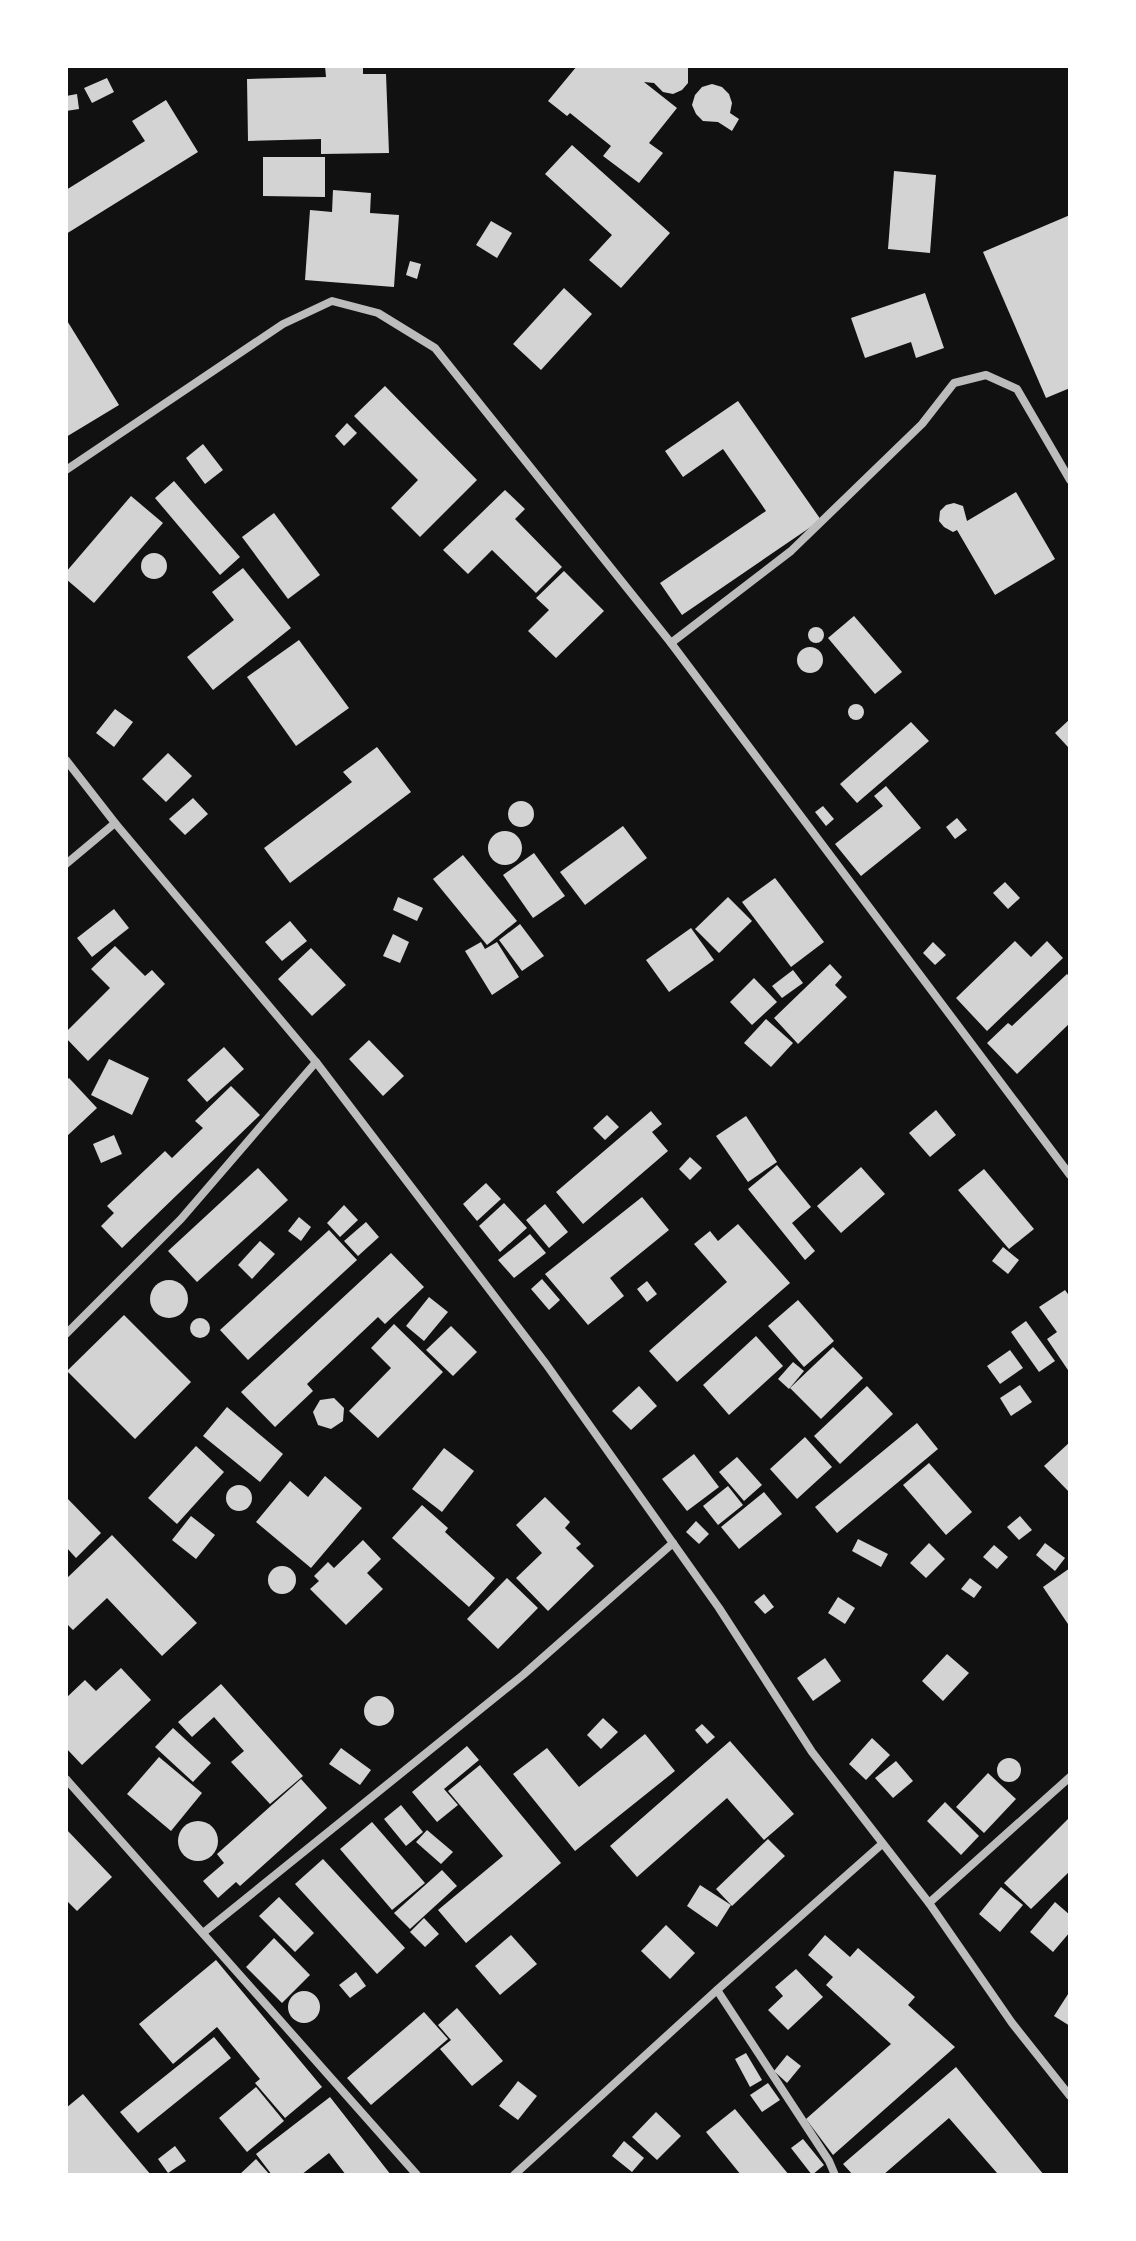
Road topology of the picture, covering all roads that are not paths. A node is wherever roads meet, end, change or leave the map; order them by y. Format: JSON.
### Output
{"nodes":[{"id":1,"x":66,"y":470,"type":"edge"},
{"id":2,"x":1070,"y":480,"type":"edge"},
{"id":3,"x":671,"y":643,"type":"junction"},
{"id":4,"x":66,"y":760,"type":"edge"},
{"id":5,"x":115,"y":823,"type":"junction"},
{"id":6,"x":66,"y":864,"type":"edge"},
{"id":7,"x":316,"y":1062,"type":"junction"},
{"id":8,"x":1070,"y":1175,"type":"edge"},
{"id":9,"x":66,"y":1334,"type":"edge"},
{"id":10,"x":673,"y":1543,"type":"junction"},
{"id":11,"x":1070,"y":1777,"type":"edge"},
{"id":12,"x":66,"y":1779,"type":"edge"},
{"id":13,"x":882,"y":1844,"type":"junction"},
{"id":14,"x":929,"y":1903,"type":"junction"},
{"id":15,"x":203,"y":1933,"type":"junction"},
{"id":16,"x":717,"y":1990,"type":"junction"},
{"id":17,"x":1070,"y":2096,"type":"edge"},
{"id":18,"x":417,"y":2175,"type":"edge"},
{"id":19,"x":514,"y":2175,"type":"edge"},
{"id":20,"x":835,"y":2175,"type":"edge"}],
"edges":[{"from":1,"to":3,"type":"street"},
{"from":2,"to":3,"type":"street"},
{"from":3,"to":8,"type":"street"},
{"from":4,"to":5,"type":"street"},
{"from":5,"to":6,"type":"street"},
{"from":5,"to":7,"type":"street"},
{"from":7,"to":9,"type":"street"},
{"from":7,"to":10,"type":"street"},
{"from":10,"to":13,"type":"street"},
{"from":10,"to":15,"type":"street"},
{"from":11,"to":14,"type":"street"},
{"from":12,"to":15,"type":"street"},
{"from":13,"to":14,"type":"street"},
{"from":13,"to":16,"type":"street"},
{"from":14,"to":17,"type":"street"},
{"from":15,"to":18,"type":"street"},
{"from":16,"to":19,"type":"street"},
{"from":16,"to":20,"type":"street"}]}
